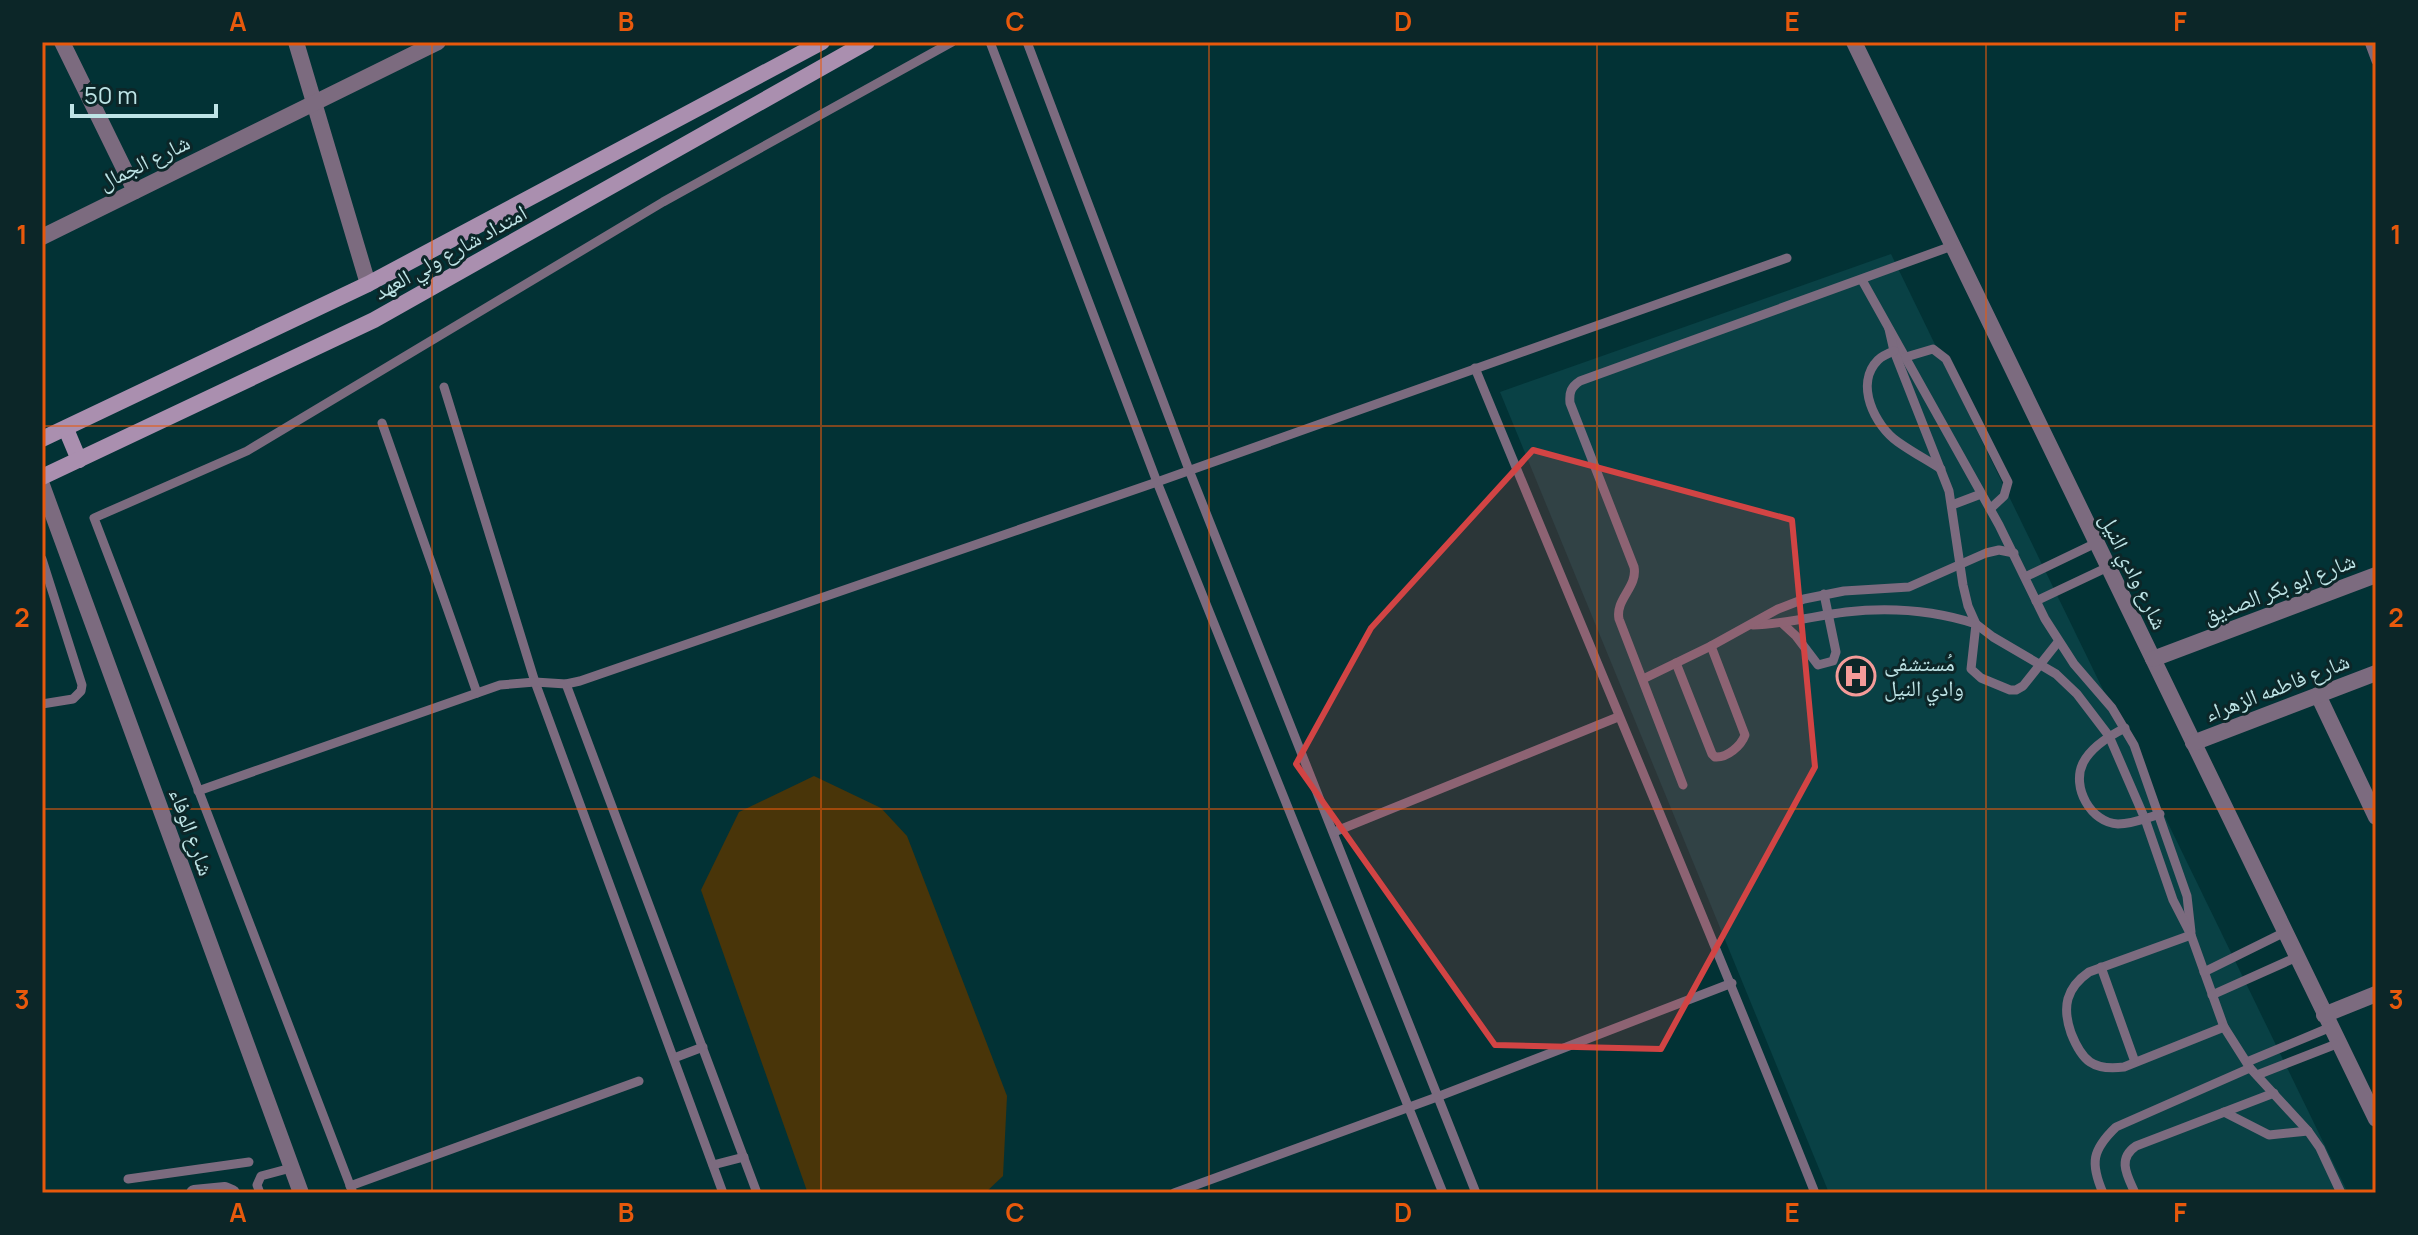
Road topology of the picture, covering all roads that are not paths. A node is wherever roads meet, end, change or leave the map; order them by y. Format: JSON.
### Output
{"nodes":[{"id":1,"x":62,"y":42,"type":"edge"},
{"id":2,"x":296,"y":42,"type":"edge"},
{"id":3,"x":438,"y":42,"type":"edge"},
{"id":4,"x":822,"y":42,"type":"edge"},
{"id":5,"x":867,"y":42,"type":"edge"},
{"id":6,"x":952,"y":42,"type":"edge"},
{"id":7,"x":990,"y":42,"type":"edge"},
{"id":8,"x":1027,"y":42,"type":"edge"},
{"id":9,"x":1854,"y":42,"type":"edge"},
{"id":10,"x":2369,"y":42,"type":"edge"},
{"id":11,"x":2376,"y":61,"type":"edge"},
{"id":12,"x":314,"y":103,"type":"junction"},
{"id":13,"x":135,"y":191,"type":"junction"},
{"id":14,"x":42,"y":237,"type":"edge"},
{"id":15,"x":1952,"y":246,"type":"junction"},
{"id":16,"x":1787,"y":258,"type":"dead end"},
{"id":17,"x":1862,"y":280,"type":"junction"},
{"id":18,"x":368,"y":284,"type":"junction"},
{"id":19,"x":1889,"y":329,"type":"junction"},
{"id":20,"x":1894,"y":351,"type":"junction"},
{"id":21,"x":1906,"y":357,"type":"junction"},
{"id":22,"x":1475,"y":368,"type":"junction"},
{"id":23,"x":444,"y":387,"type":"dead end"},
{"id":24,"x":382,"y":423,"type":"dead end"},
{"id":25,"x":66,"y":429,"type":"junction"},
{"id":26,"x":42,"y":439,"type":"edge"},
{"id":27,"x":79,"y":460,"type":"junction"},
{"id":28,"x":1942,"y":469,"type":"junction"},
{"id":29,"x":1189,"y":470,"type":"junction"},
{"id":30,"x":42,"y":477,"type":"edge"},
{"id":31,"x":1157,"y":482,"type":"junction"},
{"id":32,"x":42,"y":485,"type":"edge"},
{"id":33,"x":1981,"y":494,"type":"junction"},
{"id":34,"x":1952,"y":505,"type":"junction"},
{"id":35,"x":1990,"y":509,"type":"junction"},
{"id":36,"x":2096,"y":543,"type":"junction"},
{"id":37,"x":2014,"y":553,"type":"junction"},
{"id":38,"x":42,"y":559,"type":"edge"},
{"id":39,"x":1959,"y":566,"type":"junction"},
{"id":40,"x":2108,"y":567,"type":"junction"},
{"id":41,"x":2376,"y":575,"type":"edge"},
{"id":42,"x":2025,"y":577,"type":"junction"},
{"id":43,"x":1824,"y":594,"type":"junction"},
{"id":44,"x":2036,"y":601,"type":"junction"},
{"id":45,"x":1828,"y":615,"type":"junction"},
{"id":46,"x":1783,"y":624,"type":"junction"},
{"id":47,"x":1976,"y":624,"type":"junction"},
{"id":48,"x":1750,"y":626,"type":"junction"},
{"id":49,"x":2058,"y":642,"type":"junction"},
{"id":50,"x":1711,"y":646,"type":"junction"},
{"id":51,"x":2153,"y":659,"type":"junction"},
{"id":52,"x":1676,"y":663,"type":"junction"},
{"id":53,"x":2041,"y":665,"type":"junction"},
{"id":54,"x":2376,"y":673,"type":"edge"},
{"id":55,"x":1643,"y":679,"type":"junction"},
{"id":56,"x":535,"y":682,"type":"junction"},
{"id":57,"x":566,"y":684,"type":"junction"},
{"id":58,"x":477,"y":693,"type":"junction"},
{"id":59,"x":2318,"y":695,"type":"junction"},
{"id":60,"x":42,"y":704,"type":"edge"},
{"id":61,"x":1618,"y":717,"type":"junction"},
{"id":62,"x":2125,"y":728,"type":"junction"},
{"id":63,"x":2109,"y":736,"type":"junction"},
{"id":64,"x":2193,"y":743,"type":"junction"},
{"id":65,"x":1683,"y":785,"type":"dead end"},
{"id":66,"x":198,"y":791,"type":"junction"},
{"id":67,"x":2160,"y":814,"type":"junction"},
{"id":68,"x":2376,"y":817,"type":"edge"},
{"id":69,"x":2145,"y":819,"type":"junction"},
{"id":70,"x":1334,"y":832,"type":"junction"},
{"id":71,"x":2285,"y":932,"type":"junction"},
{"id":72,"x":2191,"y":935,"type":"junction"},
{"id":73,"x":2297,"y":957,"type":"junction"},
{"id":74,"x":2101,"y":967,"type":"junction"},
{"id":75,"x":2204,"y":972,"type":"junction"},
{"id":76,"x":1732,"y":983,"type":"junction"},
{"id":77,"x":2376,"y":994,"type":"edge"},
{"id":78,"x":2212,"y":995,"type":"junction"},
{"id":79,"x":2328,"y":1021,"type":"junction"},
{"id":80,"x":2224,"y":1027,"type":"junction"},
{"id":81,"x":2339,"y":1043,"type":"junction"},
{"id":82,"x":703,"y":1047,"type":"junction"},
{"id":83,"x":674,"y":1058,"type":"junction"},
{"id":84,"x":2135,"y":1062,"type":"junction"},
{"id":85,"x":2251,"y":1068,"type":"junction"},
{"id":86,"x":639,"y":1081,"type":"dead end"},
{"id":87,"x":2274,"y":1093,"type":"junction"},
{"id":88,"x":1437,"y":1097,"type":"junction"},
{"id":89,"x":1408,"y":1108,"type":"junction"},
{"id":90,"x":2224,"y":1112,"type":"junction"},
{"id":91,"x":2376,"y":1119,"type":"edge"},
{"id":92,"x":2308,"y":1131,"type":"junction"},
{"id":93,"x":744,"y":1157,"type":"junction"},
{"id":94,"x":249,"y":1162,"type":"dead end"},
{"id":95,"x":713,"y":1165,"type":"junction"},
{"id":96,"x":291,"y":1168,"type":"junction"},
{"id":97,"x":202,"y":1169,"type":"junction"},
{"id":98,"x":128,"y":1179,"type":"dead end"},
{"id":99,"x":352,"y":1190,"type":"edge"},
{"id":100,"x":201,"y":1192,"type":"edge"},
{"id":101,"x":232,"y":1193,"type":"edge"},
{"id":102,"x":260,"y":1193,"type":"edge"},
{"id":103,"x":301,"y":1193,"type":"edge"},
{"id":104,"x":723,"y":1193,"type":"edge"},
{"id":105,"x":757,"y":1193,"type":"edge"},
{"id":106,"x":1174,"y":1193,"type":"edge"},
{"id":107,"x":1443,"y":1193,"type":"edge"},
{"id":108,"x":1476,"y":1193,"type":"edge"},
{"id":109,"x":1815,"y":1193,"type":"edge"},
{"id":110,"x":2103,"y":1193,"type":"edge"},
{"id":111,"x":2135,"y":1193,"type":"edge"},
{"id":112,"x":2341,"y":1193,"type":"edge"}],
"edges":[{"from":1,"to":13,"type":"street"},
{"from":2,"to":12,"type":"street"},
{"from":3,"to":12,"type":"street","name":"شارع الجمال"},
{"from":4,"to":18,"type":"main road","name":"امتداد شارع ولي العهد"},
{"from":5,"to":27,"type":"main road","name":"امتداد شارع ولي العهد"},
{"from":6,"to":66,"type":"lane"},
{"from":7,"to":31,"type":"lane"},
{"from":8,"to":29,"type":"lane"},
{"from":9,"to":15,"type":"street","name":"شارع وادي النيل"},
{"from":10,"to":11,"type":"lane"},
{"from":12,"to":13,"type":"street","name":"شارع الجمال"},
{"from":12,"to":18,"type":"street"},
{"from":13,"to":14,"type":"street","name":"شارع الجمال"},
{"from":15,"to":17,"type":"lane"},
{"from":15,"to":36,"type":"street","name":"شارع وادي النيل"},
{"from":16,"to":22,"type":"lane"},
{"from":17,"to":19,"type":"lane"},
{"from":17,"to":55,"type":"lane"},
{"from":18,"to":25,"type":"main road","name":"امتداد شارع ولي العهد"},
{"from":19,"to":20,"type":"lane"},
{"from":19,"to":21,"type":"lane"},
{"from":20,"to":28,"type":"lane"},
{"from":20,"to":28,"type":"lane"},
{"from":21,"to":33,"type":"lane"},
{"from":21,"to":35,"type":"lane"},
{"from":22,"to":29,"type":"lane"},
{"from":22,"to":61,"type":"lane"},
{"from":23,"to":56,"type":"lane"},
{"from":24,"to":58,"type":"lane"},
{"from":25,"to":26,"type":"main road","name":"امتداد شارع ولي العهد"},
{"from":25,"to":27,"type":"main road"},
{"from":27,"to":30,"type":"main road","name":"امتداد شارع ولي العهد"},
{"from":28,"to":34,"type":"lane"},
{"from":29,"to":31,"type":"lane"},
{"from":29,"to":70,"type":"lane"},
{"from":31,"to":57,"type":"lane"},
{"from":31,"to":89,"type":"lane"},
{"from":32,"to":96,"type":"street","name":"شارع الوفاء"},
{"from":33,"to":34,"type":"lane"},
{"from":33,"to":35,"type":"lane"},
{"from":34,"to":39,"type":"lane"},
{"from":35,"to":37,"type":"lane"},
{"from":36,"to":40,"type":"street","name":"شارع وادي النيل"},
{"from":36,"to":42,"type":"lane"},
{"from":37,"to":39,"type":"lane"},
{"from":37,"to":42,"type":"lane"},
{"from":38,"to":60,"type":"lane"},
{"from":39,"to":43,"type":"lane"},
{"from":39,"to":47,"type":"lane"},
{"from":40,"to":44,"type":"lane"},
{"from":40,"to":51,"type":"street","name":"شارع وادي النيل"},
{"from":41,"to":51,"type":"street","name":"شارع ابو بكر الصديق"},
{"from":42,"to":44,"type":"lane"},
{"from":43,"to":45,"type":"lane"},
{"from":43,"to":48,"type":"lane"},
{"from":44,"to":49,"type":"lane"},
{"from":45,"to":46,"type":"lane"},
{"from":45,"to":46,"type":"lane"},
{"from":45,"to":47,"type":"lane"},
{"from":46,"to":48,"type":"lane"},
{"from":47,"to":53,"type":"lane"},
{"from":47,"to":53,"type":"lane"},
{"from":48,"to":50,"type":"lane"},
{"from":49,"to":53,"type":"lane"},
{"from":49,"to":62,"type":"lane"},
{"from":50,"to":52,"type":"lane"},
{"from":50,"to":52,"type":"lane"},
{"from":51,"to":64,"type":"street","name":"شارع وادي النيل"},
{"from":52,"to":55,"type":"lane"},
{"from":53,"to":63,"type":"lane"},
{"from":54,"to":59,"type":"street","name":"شارع فاطمه الزهراء"},
{"from":55,"to":65,"type":"lane"},
{"from":56,"to":57,"type":"lane"},
{"from":56,"to":58,"type":"lane"},
{"from":56,"to":83,"type":"lane"},
{"from":57,"to":82,"type":"lane"},
{"from":58,"to":66,"type":"lane"},
{"from":59,"to":64,"type":"street","name":"شارع فاطمه الزهراء"},
{"from":59,"to":68,"type":"street"},
{"from":61,"to":70,"type":"lane"},
{"from":61,"to":76,"type":"lane"},
{"from":62,"to":63,"type":"lane"},
{"from":62,"to":67,"type":"lane"},
{"from":63,"to":69,"type":"lane"},
{"from":63,"to":69,"type":"lane"},
{"from":64,"to":71,"type":"street","name":"شارع وادي النيل"},
{"from":66,"to":99,"type":"lane"},
{"from":67,"to":69,"type":"lane"},
{"from":67,"to":72,"type":"lane"},
{"from":69,"to":72,"type":"lane"},
{"from":70,"to":88,"type":"lane"},
{"from":71,"to":73,"type":"street","name":"شارع وادي النيل"},
{"from":71,"to":75,"type":"lane"},
{"from":72,"to":74,"type":"lane"},
{"from":72,"to":75,"type":"lane"},
{"from":73,"to":78,"type":"lane"},
{"from":73,"to":79,"type":"street","name":"شارع وادي النيل"},
{"from":74,"to":84,"type":"lane"},
{"from":74,"to":84,"type":"lane"},
{"from":75,"to":78,"type":"lane"},
{"from":76,"to":88,"type":"lane"},
{"from":76,"to":109,"type":"lane"},
{"from":77,"to":79,"type":"street"},
{"from":78,"to":80,"type":"lane"},
{"from":79,"to":81,"type":"street","name":"شارع وادي النيل"},
{"from":79,"to":85,"type":"lane"},
{"from":80,"to":84,"type":"lane"},
{"from":80,"to":85,"type":"lane"},
{"from":81,"to":85,"type":"lane"},
{"from":81,"to":91,"type":"street","name":"شارع وادي النيل"},
{"from":82,"to":83,"type":"lane"},
{"from":82,"to":93,"type":"lane"},
{"from":83,"to":95,"type":"lane"},
{"from":85,"to":87,"type":"lane"},
{"from":85,"to":110,"type":"lane"},
{"from":86,"to":99,"type":"lane"},
{"from":87,"to":90,"type":"lane"},
{"from":87,"to":92,"type":"lane"},
{"from":88,"to":89,"type":"lane"},
{"from":88,"to":108,"type":"lane"},
{"from":89,"to":106,"type":"lane"},
{"from":89,"to":107,"type":"lane"},
{"from":90,"to":92,"type":"lane"},
{"from":90,"to":111,"type":"lane"},
{"from":92,"to":112,"type":"lane"},
{"from":93,"to":95,"type":"lane"},
{"from":93,"to":105,"type":"lane"},
{"from":94,"to":97,"type":"lane"},
{"from":95,"to":104,"type":"lane"},
{"from":96,"to":102,"type":"lane"},
{"from":96,"to":103,"type":"street","name":"شارع الوفاء"},
{"from":97,"to":98,"type":"lane"},
{"from":97,"to":100,"type":"lane"},
{"from":100,"to":101,"type":"street"}]}
